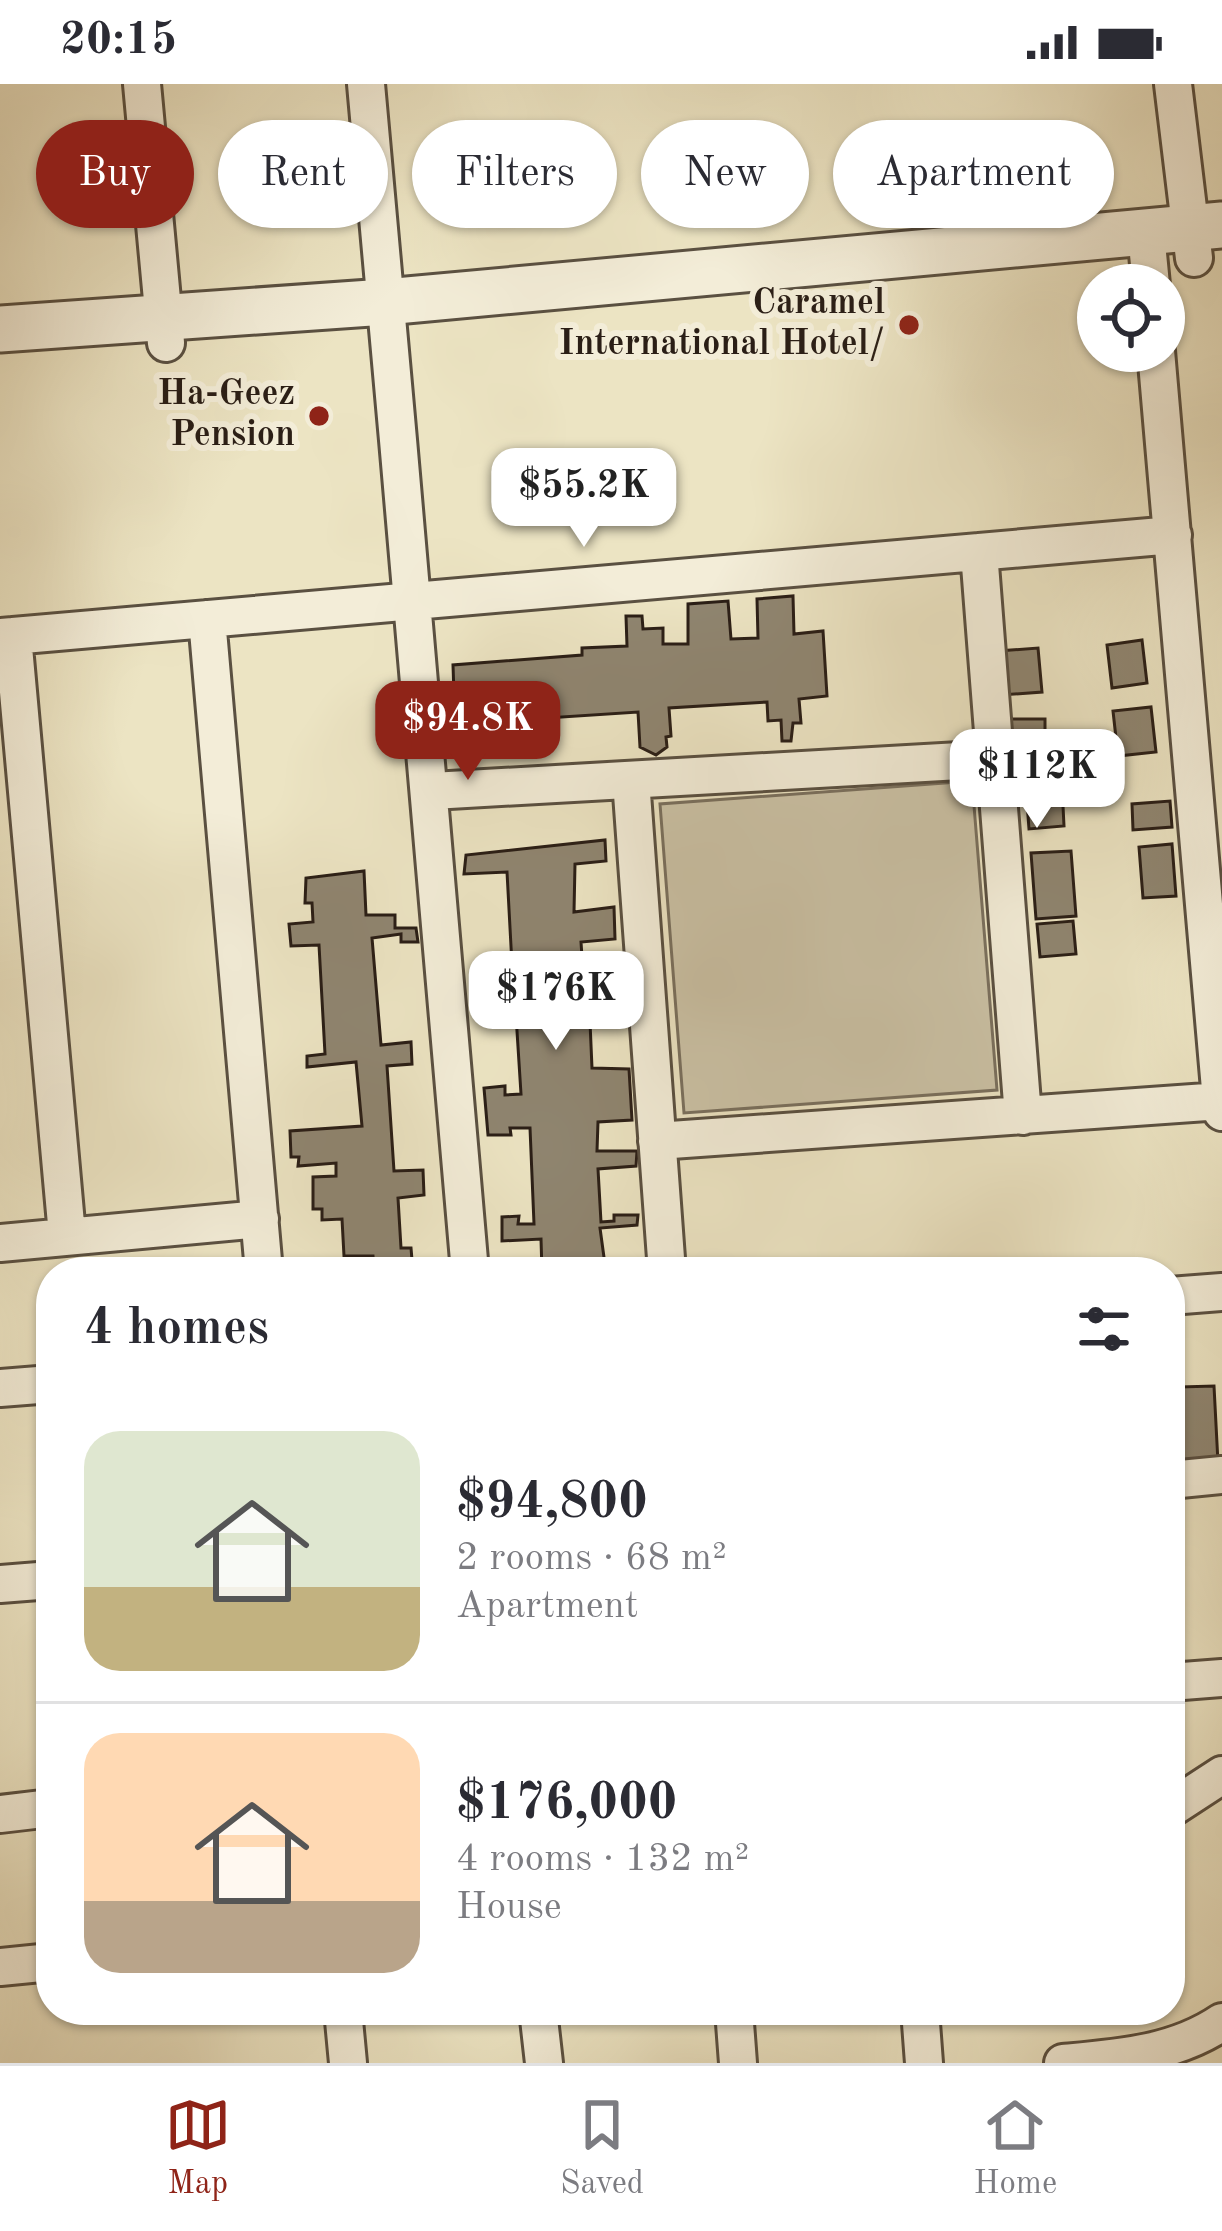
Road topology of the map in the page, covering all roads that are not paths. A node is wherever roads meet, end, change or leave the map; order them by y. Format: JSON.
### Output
{"nodes":[{"id":1,"x":142,"y":84,"type":"edge"},
{"id":2,"x":367,"y":84,"type":"edge"},
{"id":3,"x":1173,"y":84,"type":"edge"},
{"id":4,"x":1208,"y":241,"type":"edge"},
{"id":5,"x":1148,"y":260,"type":"edge"},
{"id":6,"x":386,"y":314,"type":"junction"},
{"id":7,"x":0,"y":329,"type":"edge"},
{"id":8,"x":165,"y":331,"type":"junction"},
{"id":9,"x":0,"y":355,"type":"edge"},
{"id":10,"x":1158,"y":372,"type":"edge"},
{"id":11,"x":1173,"y":535,"type":"junction"},
{"id":12,"x":979,"y":552,"type":"junction"},
{"id":13,"x":411,"y":601,"type":"junction"},
{"id":14,"x":207,"y":619,"type":"junction"},
{"id":15,"x":6,"y":637,"type":"edge"},
{"id":16,"x":995,"y":759,"type":"junction"},
{"id":17,"x":631,"y":779,"type":"junction"},
{"id":18,"x":432,"y":791,"type":"junction"},
{"id":19,"x":1211,"y":840,"type":"edge"},
{"id":20,"x":1221,"y":1101,"type":"edge"},
{"id":21,"x":1222,"y":1112,"type":"edge"},
{"id":22,"x":1023,"y":1116,"type":"junction"},
{"id":23,"x":657,"y":1141,"type":"junction"},
{"id":24,"x":260,"y":1220,"type":"junction"},
{"id":25,"x":67,"y":1235,"type":"junction"},
{"id":26,"x":0,"y":1243,"type":"edge"},
{"id":27,"x":263,"y":1257,"type":"edge"},
{"id":28,"x":469,"y":1257,"type":"edge"},
{"id":29,"x":666,"y":1257,"type":"edge"},
{"id":30,"x":1222,"y":1292,"type":"edge"},
{"id":31,"x":1185,"y":1295,"type":"edge"},
{"id":32,"x":36,"y":1385,"type":"edge"},
{"id":33,"x":0,"y":1388,"type":"edge"},
{"id":34,"x":1222,"y":1475,"type":"edge"},
{"id":35,"x":1185,"y":1479,"type":"edge"},
{"id":36,"x":36,"y":1581,"type":"edge"},
{"id":37,"x":0,"y":1584,"type":"edge"},
{"id":38,"x":1222,"y":1678,"type":"edge"},
{"id":39,"x":1185,"y":1681,"type":"edge"},
{"id":40,"x":1222,"y":1775,"type":"edge"},
{"id":41,"x":1185,"y":1799,"type":"edge"},
{"id":42,"x":36,"y":1810,"type":"edge"},
{"id":43,"x":0,"y":1814,"type":"edge"},
{"id":44,"x":36,"y":1963,"type":"edge"},
{"id":45,"x":0,"y":1966,"type":"edge"},
{"id":46,"x":345,"y":2025,"type":"edge"},
{"id":47,"x":540,"y":2025,"type":"edge"},
{"id":48,"x":735,"y":2025,"type":"edge"},
{"id":49,"x":921,"y":2025,"type":"edge"},
{"id":50,"x":1211,"y":2041,"type":"edge"},
{"id":51,"x":348,"y":2063,"type":"edge"},
{"id":52,"x":544,"y":2063,"type":"edge"},
{"id":53,"x":738,"y":2063,"type":"edge"},
{"id":54,"x":925,"y":2063,"type":"edge"},
{"id":55,"x":1063,"y":2063,"type":"edge"}],
"edges":[{"from":1,"to":8,"type":"street"},
{"from":2,"to":6,"type":"street"},
{"from":3,"to":4,"type":"street"},
{"from":4,"to":5,"type":"street"},
{"from":5,"to":6,"type":"street"},
{"from":6,"to":8,"type":"street"},
{"from":6,"to":13,"type":"street"},
{"from":7,"to":8,"type":"street"},
{"from":8,"to":9,"type":"street"},
{"from":10,"to":11,"type":"street"},
{"from":11,"to":12,"type":"street"},
{"from":11,"to":19,"type":"street"},
{"from":12,"to":13,"type":"street"},
{"from":12,"to":16,"type":"street"},
{"from":13,"to":14,"type":"street"},
{"from":13,"to":18,"type":"street"},
{"from":14,"to":15,"type":"street"},
{"from":14,"to":24,"type":"street"},
{"from":15,"to":25,"type":"street"},
{"from":16,"to":17,"type":"street"},
{"from":16,"to":22,"type":"street"},
{"from":17,"to":18,"type":"street"},
{"from":17,"to":23,"type":"street"},
{"from":18,"to":28,"type":"street"},
{"from":19,"to":20,"type":"street"},
{"from":20,"to":21,"type":"street"},
{"from":20,"to":22,"type":"street"},
{"from":22,"to":23,"type":"street"},
{"from":23,"to":29,"type":"street"},
{"from":24,"to":25,"type":"street"},
{"from":24,"to":27,"type":"street"},
{"from":25,"to":26,"type":"street"},
{"from":30,"to":31,"type":"street"},
{"from":32,"to":33,"type":"street"},
{"from":34,"to":35,"type":"street"},
{"from":36,"to":37,"type":"street"},
{"from":38,"to":39,"type":"street"},
{"from":40,"to":41,"type":"street"},
{"from":42,"to":43,"type":"street"},
{"from":44,"to":45,"type":"street"},
{"from":46,"to":51,"type":"street"},
{"from":47,"to":52,"type":"street"},
{"from":48,"to":53,"type":"street"},
{"from":49,"to":54,"type":"street"},
{"from":50,"to":55,"type":"street"}]}
